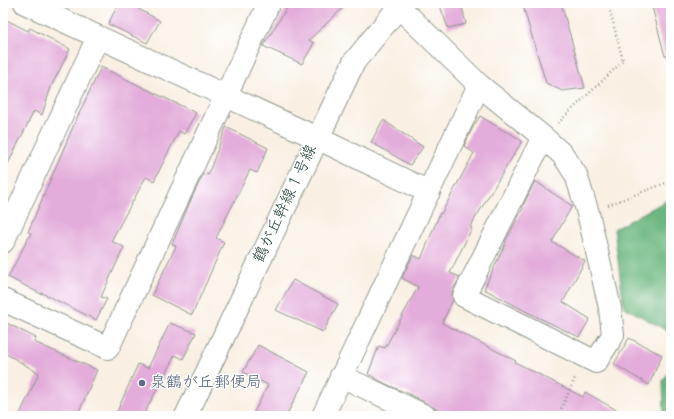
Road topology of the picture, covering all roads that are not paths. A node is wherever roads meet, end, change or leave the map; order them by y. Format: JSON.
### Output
{"nodes":[{"id":1,"x":25,"y":3,"type":"edge"},
{"id":2,"x":269,"y":3,"type":"edge"},
{"id":3,"x":399,"y":4,"type":"edge"},
{"id":4,"x":98,"y":37,"type":"junction"},
{"id":5,"x":480,"y":85,"type":"junction"},
{"id":6,"x":225,"y":95,"type":"junction"},
{"id":7,"x":543,"y":137,"type":"junction"},
{"id":8,"x":317,"y":138,"type":"junction"},
{"id":9,"x":429,"y":192,"type":"junction"},
{"id":10,"x":3,"y":242,"type":"edge"},
{"id":11,"x":3,"y":300,"type":"edge"},
{"id":12,"x":341,"y":376,"type":"junction"},
{"id":13,"x":186,"y":416,"type":"edge"},
{"id":14,"x":323,"y":416,"type":"edge"},
{"id":15,"x":425,"y":416,"type":"edge"}],
"edges":[{"from":1,"to":4,"type":"street"},
{"from":2,"to":6,"type":"street"},
{"from":3,"to":5,"type":"street"},
{"from":3,"to":8,"type":"street","name":"鶴が丘幹線１号線"},
{"from":4,"to":6,"type":"street"},
{"from":4,"to":10,"type":"street"},
{"from":5,"to":7,"type":"street"},
{"from":5,"to":9,"type":"street"},
{"from":6,"to":8,"type":"street"},
{"from":6,"to":11,"type":"street"},
{"from":7,"to":7,"type":"street"},
{"from":8,"to":9,"type":"street"},
{"from":8,"to":13,"type":"street","name":"鶴が丘幹線１号線"},
{"from":9,"to":12,"type":"street"},
{"from":12,"to":14,"type":"street"},
{"from":12,"to":15,"type":"street"}]}
